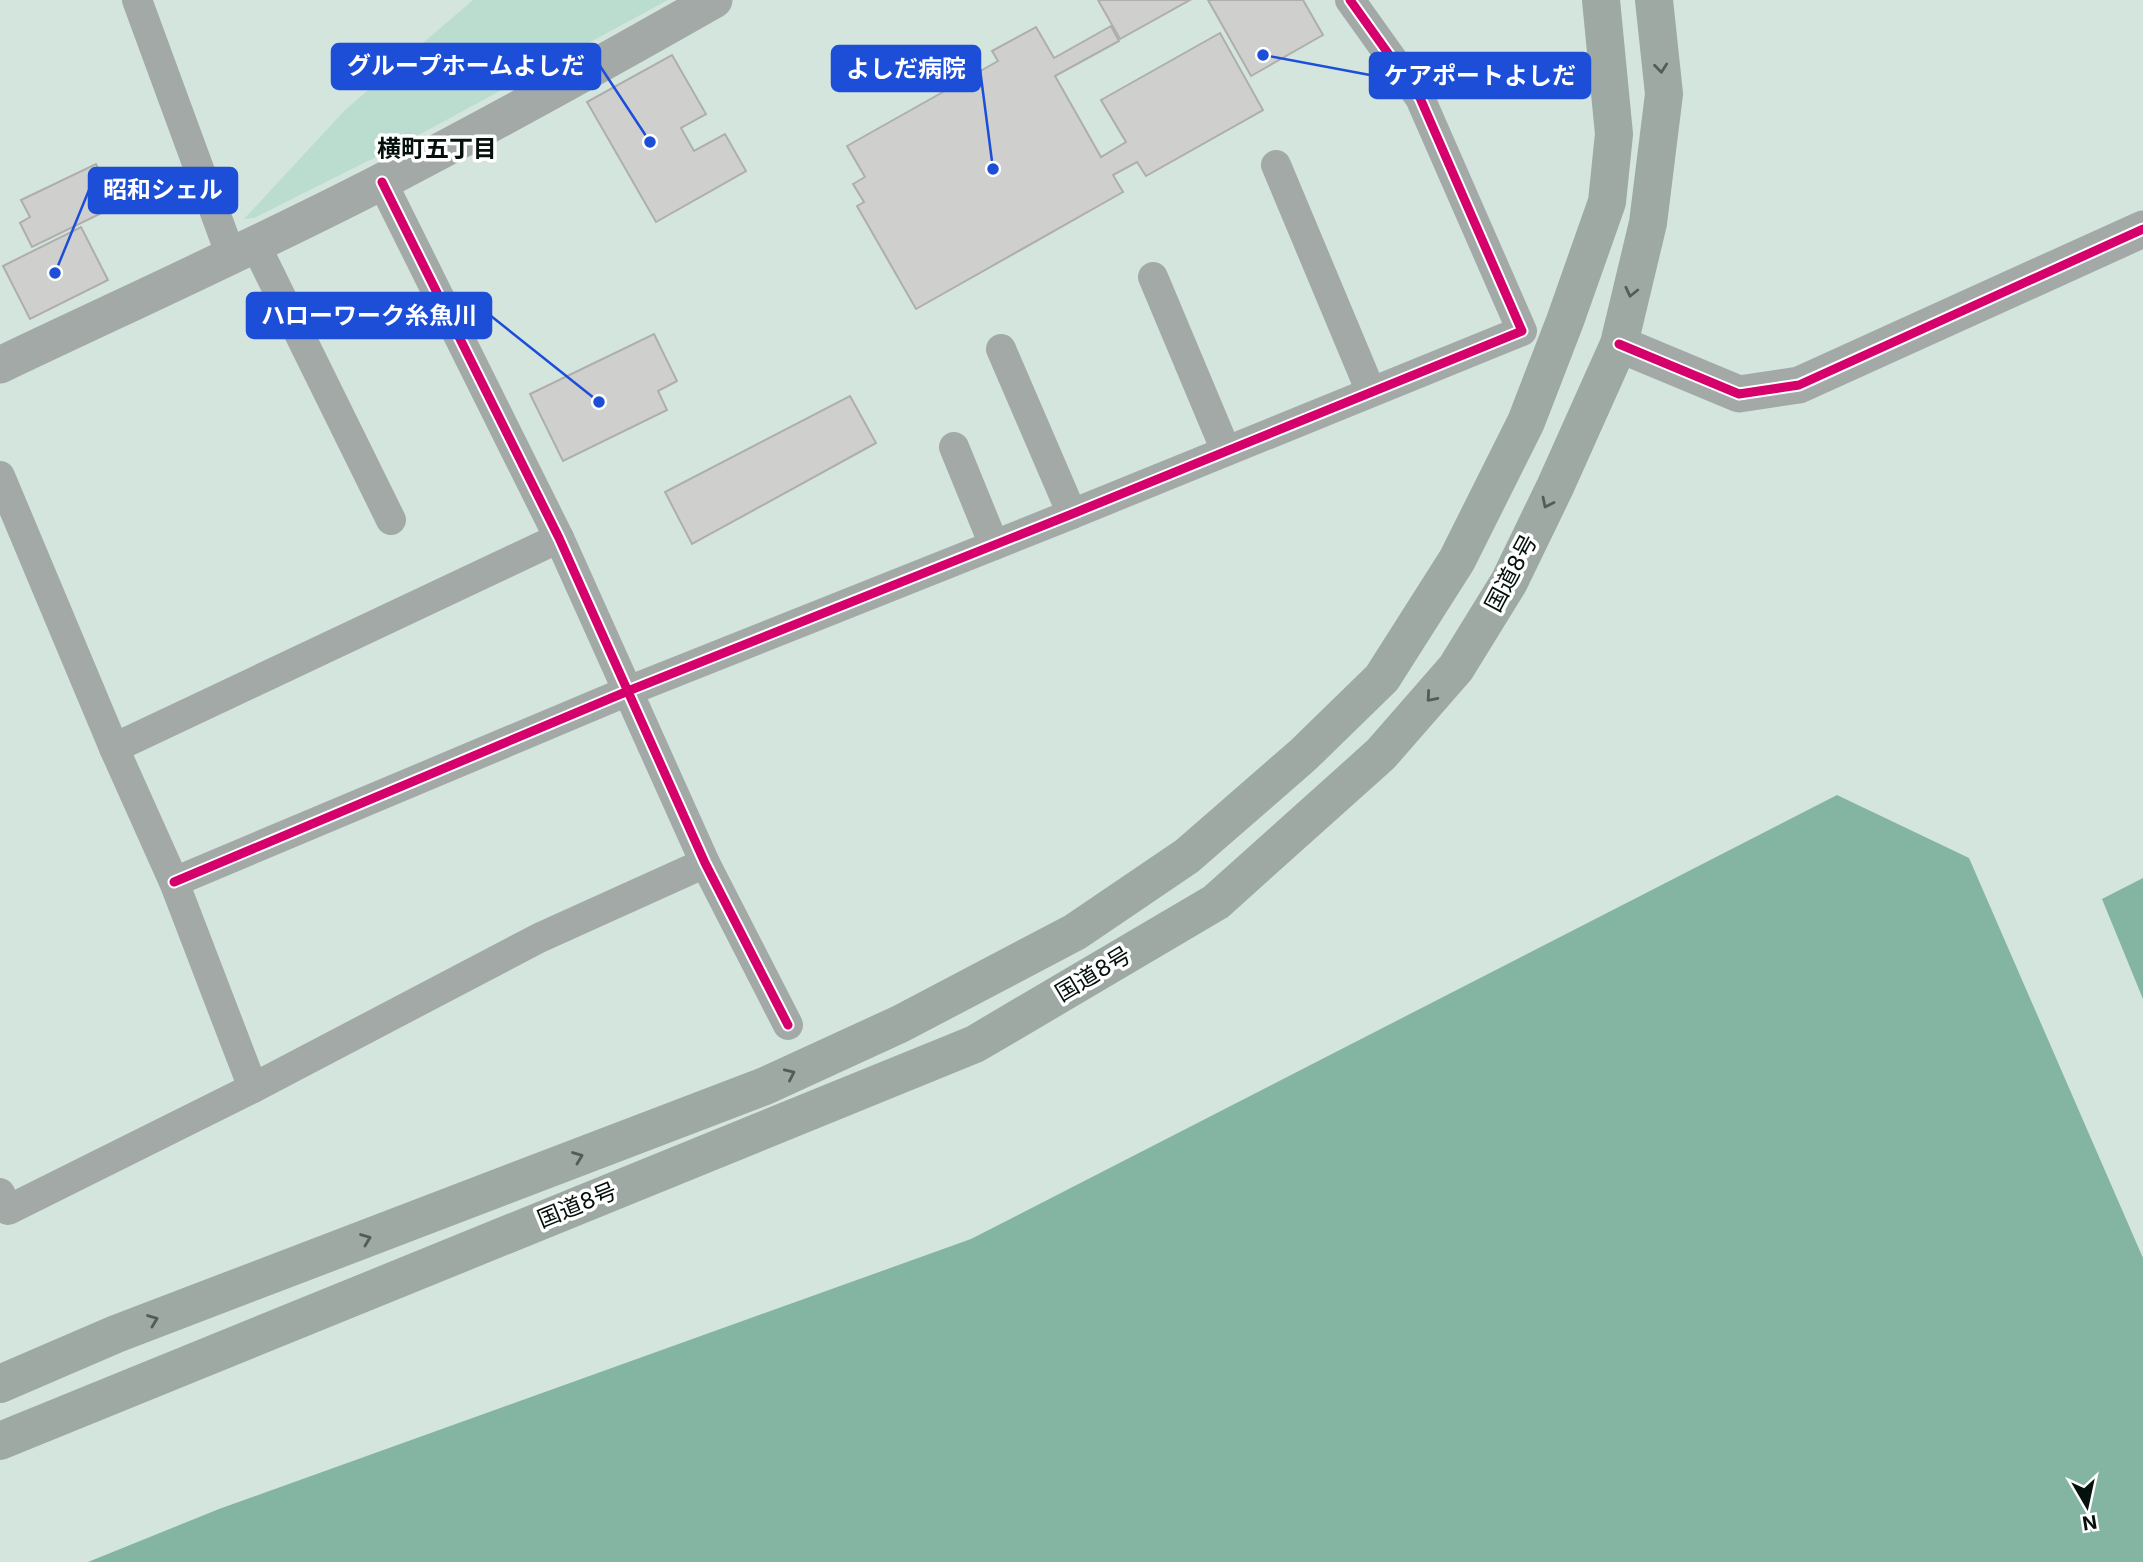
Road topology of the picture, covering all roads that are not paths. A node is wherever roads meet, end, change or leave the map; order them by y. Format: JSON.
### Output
{"nodes":[{"id":1,"x":137,"y":0,"type":"edge"},
{"id":2,"x":714,"y":0,"type":"edge"},
{"id":3,"x":1350,"y":0,"type":"edge"},
{"id":4,"x":1601,"y":0,"type":"edge"},
{"id":5,"x":1654,"y":0,"type":"edge"},
{"id":6,"x":1276,"y":165,"type":"dead end"},
{"id":7,"x":382,"y":182,"type":"junction"},
{"id":8,"x":2143,"y":229,"type":"edge"},
{"id":9,"x":243,"y":250,"type":"junction"},
{"id":10,"x":1153,"y":277,"type":"dead end"},
{"id":11,"x":1619,"y":344,"type":"junction"},
{"id":12,"x":1001,"y":349,"type":"dead end"},
{"id":13,"x":0,"y":365,"type":"edge"},
{"id":14,"x":1371,"y":392,"type":"junction"},
{"id":15,"x":954,"y":447,"type":"dead end"},
{"id":16,"x":1226,"y":451,"type":"junction"},
{"id":17,"x":0,"y":476,"type":"edge"},
{"id":18,"x":1072,"y":514,"type":"junction"},
{"id":19,"x":391,"y":520,"type":"dead end"},
{"id":20,"x":559,"y":538,"type":"junction"},
{"id":21,"x":994,"y":545,"type":"junction"},
{"id":22,"x":628,"y":691,"type":"junction"},
{"id":23,"x":114,"y":748,"type":"junction"},
{"id":24,"x":705,"y":863,"type":"junction"},
{"id":25,"x":174,"y":882,"type":"junction"},
{"id":26,"x":788,"y":1025,"type":"dead end"},
{"id":27,"x":253,"y":1088,"type":"junction"},
{"id":28,"x":0,"y":1193,"type":"edge"},
{"id":29,"x":116,"y":1334,"type":"junction"},
{"id":30,"x":0,"y":1367,"type":"edge"},
{"id":31,"x":0,"y":1384,"type":"edge"},
{"id":32,"x":0,"y":1441,"type":"edge"}],
"edges":[{"from":1,"to":9,"type":"street"},
{"from":2,"to":7,"type":"street"},
{"from":3,"to":14,"type":"street"},
{"from":29,"to":4,"type":"highway","name":"国道8号","one_way":true},
{"from":5,"to":11,"type":"highway","name":"国道8号","one_way":true},
{"from":6,"to":14,"type":"street"},
{"from":7,"to":9,"type":"street"},
{"from":7,"to":20,"type":"street"},
{"from":8,"to":11,"type":"street"},
{"from":9,"to":13,"type":"street"},
{"from":9,"to":19,"type":"street"},
{"from":10,"to":16,"type":"street"},
{"from":11,"to":32,"type":"highway","name":"国道8号","one_way":true},
{"from":12,"to":18,"type":"street"},
{"from":14,"to":16,"type":"street"},
{"from":15,"to":21,"type":"street"},
{"from":16,"to":18,"type":"street"},
{"from":17,"to":23,"type":"street"},
{"from":18,"to":21,"type":"street"},
{"from":20,"to":22,"type":"street"},
{"from":20,"to":23,"type":"street"},
{"from":21,"to":22,"type":"street"},
{"from":22,"to":24,"type":"street"},
{"from":22,"to":25,"type":"street"},
{"from":23,"to":25,"type":"street"},
{"from":24,"to":26,"type":"street"},
{"from":24,"to":27,"type":"street"},
{"from":25,"to":27,"type":"street"},
{"from":27,"to":28,"type":"street"},
{"from":29,"to":30,"type":"highway"},
{"from":29,"to":31,"type":"highway","name":"国道8号"}]}
